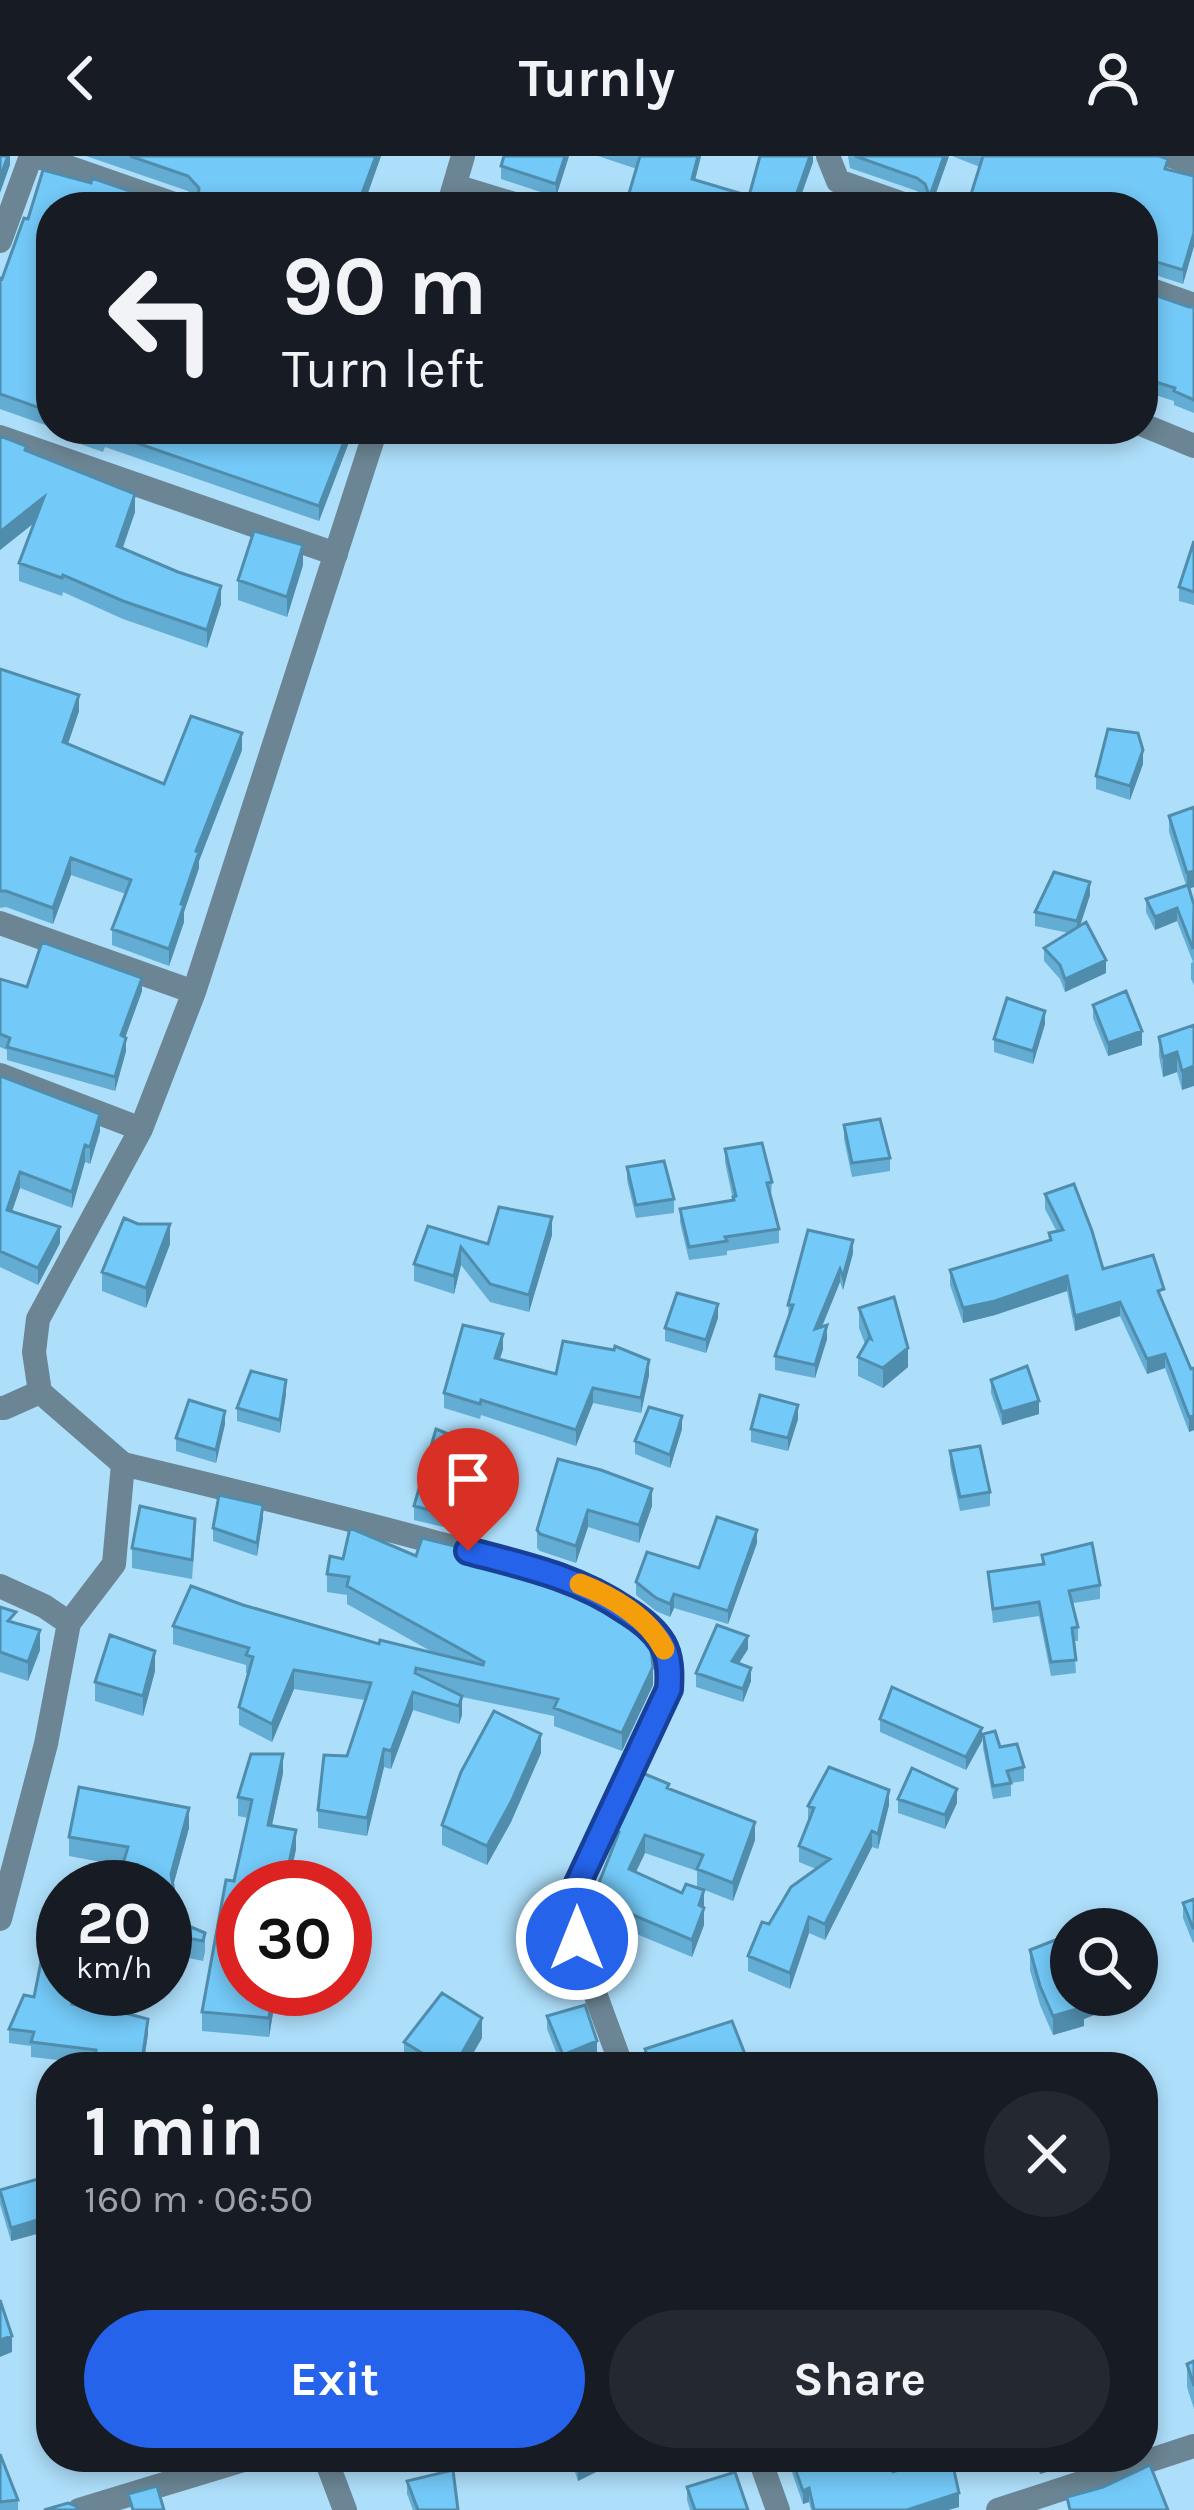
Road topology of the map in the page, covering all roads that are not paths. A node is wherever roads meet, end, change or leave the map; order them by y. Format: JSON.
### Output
{"nodes":[{"id":1,"x":33,"y":156,"type":"edge"},
{"id":2,"x":463,"y":156,"type":"edge"},
{"id":3,"x":828,"y":156,"type":"edge"},
{"id":4,"x":1171,"y":156,"type":"edge"},
{"id":5,"x":1194,"y":164,"type":"edge"},
{"id":6,"x":139,"y":192,"type":"edge"},
{"id":7,"x":452,"y":192,"type":"edge"},
{"id":8,"x":869,"y":192,"type":"edge"},
{"id":9,"x":0,"y":241,"type":"edge"},
{"id":10,"x":1158,"y":292,"type":"edge"},
{"id":11,"x":1194,"y":305,"type":"edge"},
{"id":12,"x":1158,"y":431,"type":"edge"},
{"id":13,"x":0,"y":437,"type":"edge"},
{"id":14,"x":371,"y":444,"type":"edge"},
{"id":15,"x":1194,"y":446,"type":"edge"},
{"id":16,"x":336,"y":554,"type":"junction"},
{"id":17,"x":0,"y":923,"type":"edge"},
{"id":18,"x":194,"y":992,"type":"junction"},
{"id":19,"x":0,"y":1075,"type":"edge"},
{"id":20,"x":140,"y":1129,"type":"junction"},
{"id":21,"x":40,"y":1392,"type":"junction"},
{"id":22,"x":0,"y":1408,"type":"edge"},
{"id":23,"x":123,"y":1464,"type":"junction"},
{"id":24,"x":0,"y":1586,"type":"edge"},
{"id":25,"x":69,"y":1623,"type":"junction"},
{"id":26,"x":0,"y":1919,"type":"edge"},
{"id":27,"x":617,"y":2052,"type":"edge"},
{"id":28,"x":1194,"y":2446,"type":"edge"},
{"id":29,"x":1158,"y":2458,"type":"edge"},
{"id":30,"x":205,"y":2472,"type":"edge"},
{"id":31,"x":331,"y":2472,"type":"edge"},
{"id":32,"x":765,"y":2472,"type":"edge"},
{"id":33,"x":1114,"y":2472,"type":"edge"},
{"id":34,"x":80,"y":2510,"type":"edge"},
{"id":35,"x":346,"y":2510,"type":"edge"},
{"id":36,"x":778,"y":2510,"type":"edge"},
{"id":37,"x":998,"y":2510,"type":"edge"}],
"edges":[{"from":1,"to":6,"type":"street"},
{"from":1,"to":9,"type":"street"},
{"from":2,"to":7,"type":"street"},
{"from":3,"to":8,"type":"street"},
{"from":4,"to":5,"type":"street"},
{"from":10,"to":11,"type":"street"},
{"from":12,"to":15,"type":"street"},
{"from":13,"to":16,"type":"street"},
{"from":14,"to":16,"type":"street"},
{"from":16,"to":18,"type":"street"},
{"from":17,"to":18,"type":"street"},
{"from":18,"to":20,"type":"street"},
{"from":19,"to":20,"type":"street"},
{"from":20,"to":21,"type":"street"},
{"from":21,"to":22,"type":"street"},
{"from":21,"to":23,"type":"street"},
{"from":23,"to":25,"type":"street"},
{"from":23,"to":27,"type":"street"},
{"from":24,"to":25,"type":"street"},
{"from":25,"to":26,"type":"street"},
{"from":28,"to":29,"type":"street"},
{"from":30,"to":34,"type":"street"},
{"from":31,"to":35,"type":"street"},
{"from":32,"to":36,"type":"street"},
{"from":33,"to":37,"type":"street"}]}
